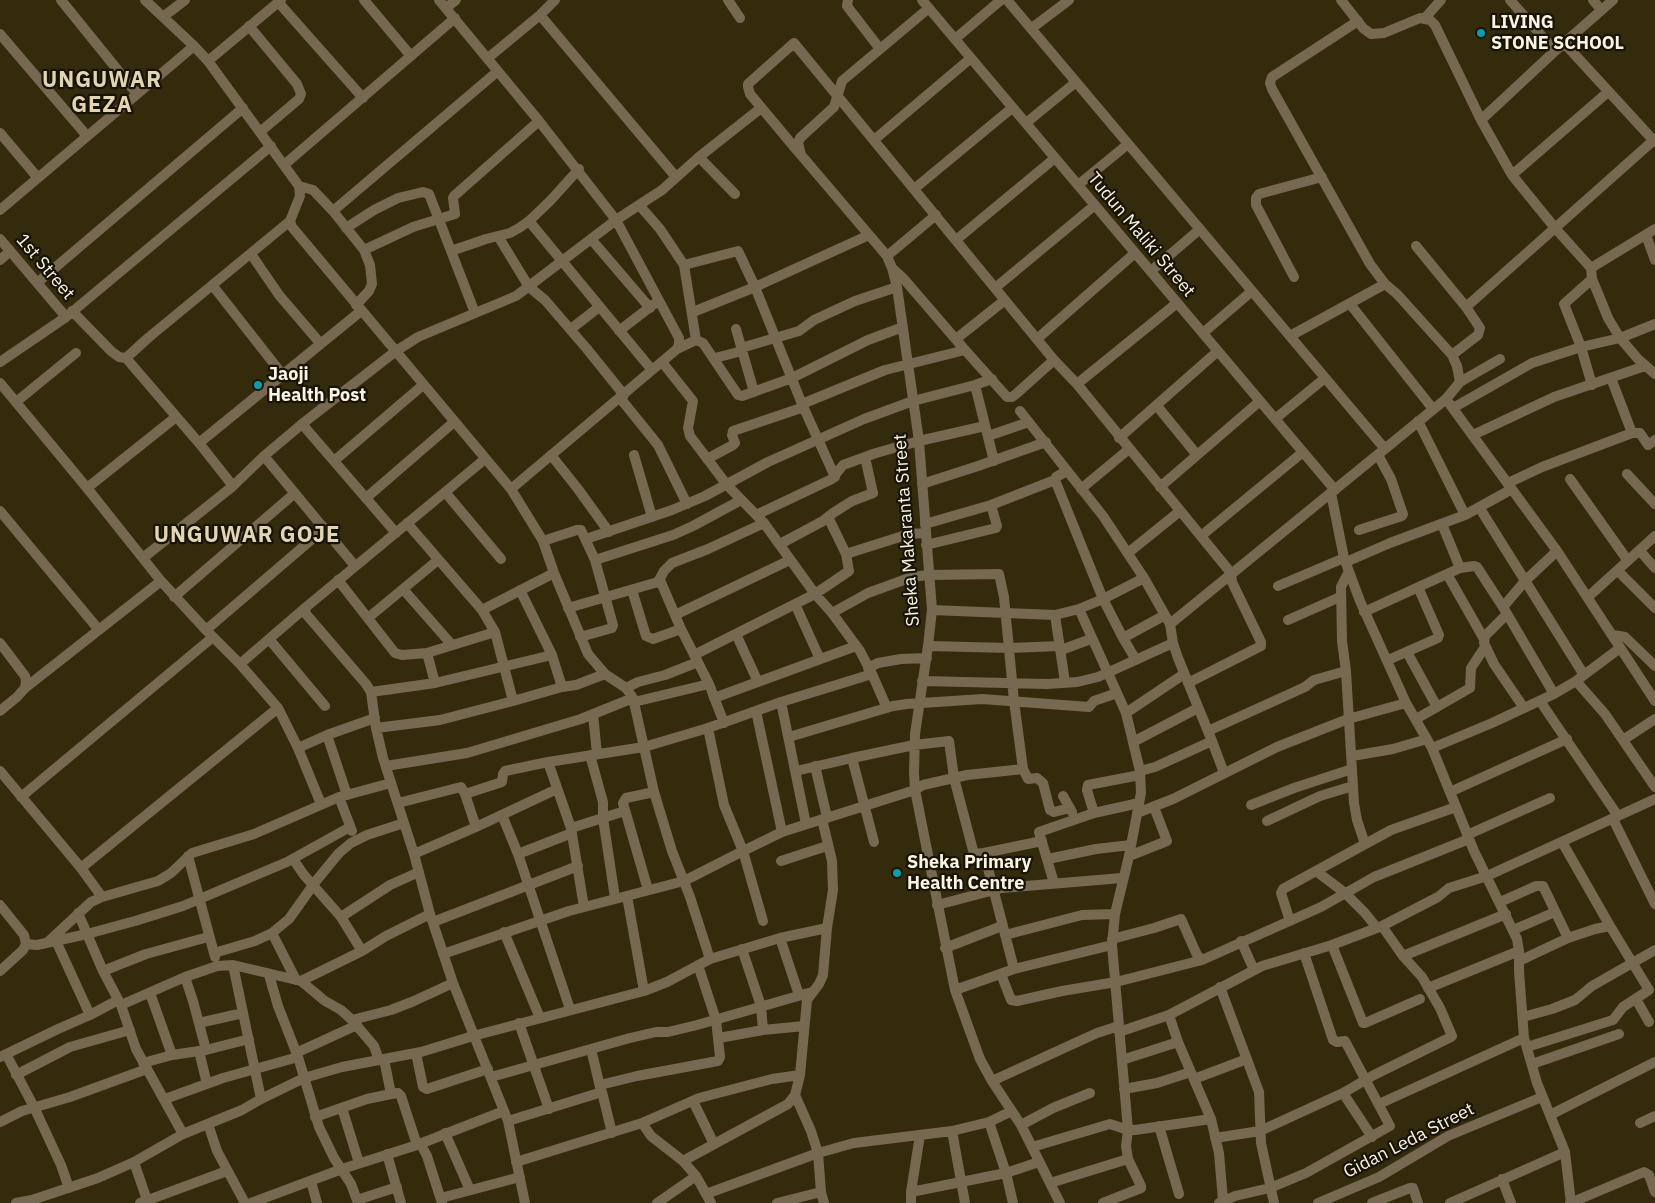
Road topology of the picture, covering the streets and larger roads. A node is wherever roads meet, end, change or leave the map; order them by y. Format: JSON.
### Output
{"nodes":[{"id":1,"x":61,"y":0,"type":"edge"},
{"id":2,"x":145,"y":0,"type":"edge"},
{"id":3,"x":185,"y":0,"type":"edge"},
{"id":4,"x":364,"y":0,"type":"edge"},
{"id":5,"x":439,"y":0,"type":"edge"},
{"id":6,"x":456,"y":0,"type":"edge"},
{"id":7,"x":555,"y":0,"type":"edge"},
{"id":8,"x":728,"y":0,"type":"edge"},
{"id":9,"x":848,"y":0,"type":"edge"},
{"id":10,"x":1001,"y":0,"type":"edge"},
{"id":11,"x":1007,"y":0,"type":"edge"},
{"id":12,"x":1069,"y":0,"type":"edge"},
{"id":13,"x":1341,"y":0,"type":"edge"},
{"id":14,"x":1441,"y":0,"type":"edge"},
{"id":15,"x":1510,"y":0,"type":"edge"},
{"id":16,"x":1593,"y":0,"type":"edge"},
{"id":17,"x":1613,"y":0,"type":"edge"},
{"id":18,"x":279,"y":1,"type":"edge"},
{"id":19,"x":926,"y":4,"type":"edge"},
{"id":20,"x":446,"y":8,"type":"junction"},
{"id":21,"x":1601,"y":10,"type":"junction"},
{"id":22,"x":540,"y":15,"type":"junction"},
{"id":23,"x":164,"y":17,"type":"junction"},
{"id":24,"x":455,"y":18,"type":"junction"},
{"id":25,"x":740,"y":18,"type":"dead end"},
{"id":26,"x":1425,"y":18,"type":"junction"},
{"id":27,"x":1358,"y":21,"type":"junction"},
{"id":28,"x":249,"y":26,"type":"junction"},
{"id":29,"x":1032,"y":28,"type":"junction"},
{"id":30,"x":0,"y":34,"type":"edge"},
{"id":31,"x":955,"y":39,"type":"junction"},
{"id":32,"x":1565,"y":44,"type":"junction"},
{"id":33,"x":194,"y":46,"type":"junction"},
{"id":34,"x":880,"y":49,"type":"junction"},
{"id":35,"x":1555,"y":51,"type":"junction"},
{"id":36,"x":411,"y":56,"type":"junction"},
{"id":37,"x":488,"y":58,"type":"junction"},
{"id":38,"x":970,"y":58,"type":"junction"},
{"id":39,"x":208,"y":61,"type":"junction"},
{"id":40,"x":498,"y":71,"type":"junction"},
{"id":41,"x":1076,"y":82,"type":"junction"},
{"id":42,"x":1608,"y":92,"type":"junction"},
{"id":43,"x":137,"y":94,"type":"junction"},
{"id":44,"x":362,"y":98,"type":"junction"},
{"id":45,"x":838,"y":98,"type":"junction"},
{"id":46,"x":243,"y":108,"type":"junction"},
{"id":47,"x":761,"y":108,"type":"junction"},
{"id":48,"x":1012,"y":108,"type":"junction"},
{"id":49,"x":1481,"y":120,"type":"junction"},
{"id":50,"x":540,"y":121,"type":"junction"},
{"id":51,"x":1026,"y":123,"type":"junction"},
{"id":52,"x":260,"y":132,"type":"junction"},
{"id":53,"x":0,"y":133,"type":"edge"},
{"id":54,"x":87,"y":136,"type":"junction"},
{"id":55,"x":874,"y":140,"type":"junction"},
{"id":56,"x":1654,"y":140,"type":"edge"},
{"id":57,"x":1128,"y":144,"type":"junction"},
{"id":58,"x":271,"y":146,"type":"junction"},
{"id":59,"x":801,"y":155,"type":"junction"},
{"id":60,"x":699,"y":156,"type":"junction"},
{"id":61,"x":1055,"y":158,"type":"junction"},
{"id":62,"x":284,"y":165,"type":"junction"},
{"id":63,"x":579,"y":169,"type":"junction"},
{"id":64,"x":1512,"y":175,"type":"junction"},
{"id":65,"x":676,"y":177,"type":"junction"},
{"id":66,"x":1322,"y":177,"type":"junction"},
{"id":67,"x":38,"y":178,"type":"junction"},
{"id":68,"x":1078,"y":185,"type":"junction"},
{"id":69,"x":299,"y":186,"type":"junction"},
{"id":70,"x":914,"y":189,"type":"junction"},
{"id":71,"x":735,"y":194,"type":"dead end"},
{"id":72,"x":1095,"y":205,"type":"junction"},
{"id":73,"x":640,"y":206,"type":"junction"},
{"id":74,"x":0,"y":210,"type":"edge"},
{"id":75,"x":333,"y":211,"type":"junction"},
{"id":76,"x":936,"y":215,"type":"junction"},
{"id":77,"x":438,"y":218,"type":"junction"},
{"id":78,"x":616,"y":220,"type":"junction"},
{"id":79,"x":290,"y":221,"type":"junction"},
{"id":80,"x":529,"y":221,"type":"junction"},
{"id":81,"x":346,"y":228,"type":"junction"},
{"id":82,"x":1554,"y":228,"type":"junction"},
{"id":83,"x":1200,"y":229,"type":"junction"},
{"id":84,"x":1651,"y":232,"type":"edge"},
{"id":85,"x":869,"y":235,"type":"junction"},
{"id":86,"x":498,"y":236,"type":"junction"},
{"id":87,"x":591,"y":238,"type":"junction"},
{"id":88,"x":0,"y":239,"type":"edge"},
{"id":89,"x":956,"y":240,"type":"junction"},
{"id":90,"x":1416,"y":246,"type":"dead end"},
{"id":91,"x":364,"y":250,"type":"junction"},
{"id":92,"x":10,"y":251,"type":"junction"},
{"id":93,"x":451,"y":251,"type":"junction"},
{"id":94,"x":1135,"y":253,"type":"junction"},
{"id":95,"x":251,"y":254,"type":"junction"},
{"id":96,"x":887,"y":256,"type":"junction"},
{"id":97,"x":0,"y":260,"type":"edge"},
{"id":98,"x":1655,"y":260,"type":"edge"},
{"id":99,"x":562,"y":262,"type":"junction"},
{"id":100,"x":684,"y":265,"type":"junction"},
{"id":101,"x":892,"y":268,"type":"junction"},
{"id":102,"x":1150,"y":271,"type":"junction"},
{"id":103,"x":1591,"y":274,"type":"junction"},
{"id":104,"x":1294,"y":277,"type":"dead end"},
{"id":105,"x":37,"y":283,"type":"junction"},
{"id":106,"x":1385,"y":284,"type":"junction"},
{"id":107,"x":213,"y":286,"type":"junction"},
{"id":108,"x":529,"y":287,"type":"junction"},
{"id":109,"x":755,"y":287,"type":"junction"},
{"id":110,"x":898,"y":287,"type":"junction"},
{"id":111,"x":995,"y":288,"type":"junction"},
{"id":112,"x":1252,"y":290,"type":"junction"},
{"id":113,"x":1005,"y":300,"type":"junction"},
{"id":114,"x":658,"y":301,"type":"junction"},
{"id":115,"x":1177,"y":303,"type":"junction"},
{"id":116,"x":1350,"y":304,"type":"junction"},
{"id":117,"x":599,"y":307,"type":"junction"},
{"id":118,"x":1466,"y":307,"type":"junction"},
{"id":119,"x":359,"y":308,"type":"junction"},
{"id":120,"x":650,"y":308,"type":"junction"},
{"id":121,"x":692,"y":312,"type":"junction"},
{"id":122,"x":475,"y":313,"type":"junction"},
{"id":123,"x":69,"y":314,"type":"junction"},
{"id":124,"x":1655,"y":324,"type":"edge"},
{"id":125,"x":903,"y":327,"type":"junction"},
{"id":126,"x":571,"y":329,"type":"junction"},
{"id":127,"x":736,"y":329,"type":"dead end"},
{"id":128,"x":620,"y":331,"type":"junction"},
{"id":129,"x":1203,"y":333,"type":"junction"},
{"id":130,"x":1290,"y":336,"type":"junction"},
{"id":131,"x":776,"y":338,"type":"junction"},
{"id":132,"x":1620,"y":338,"type":"junction"},
{"id":133,"x":956,"y":339,"type":"junction"},
{"id":134,"x":1037,"y":339,"type":"junction"},
{"id":135,"x":696,"y":340,"type":"junction"},
{"id":136,"x":320,"y":343,"type":"junction"},
{"id":137,"x":1582,"y":347,"type":"junction"},
{"id":138,"x":677,"y":349,"type":"junction"},
{"id":139,"x":742,"y":349,"type":"junction"},
{"id":140,"x":965,"y":350,"type":"junction"},
{"id":141,"x":396,"y":351,"type":"junction"},
{"id":142,"x":1218,"y":351,"type":"junction"},
{"id":143,"x":76,"y":353,"type":"dead end"},
{"id":144,"x":1452,"y":355,"type":"junction"},
{"id":145,"x":126,"y":358,"type":"junction"},
{"id":146,"x":715,"y":358,"type":"junction"},
{"id":147,"x":1500,"y":358,"type":"dead end"},
{"id":148,"x":1054,"y":360,"type":"junction"},
{"id":149,"x":0,"y":362,"type":"edge"},
{"id":150,"x":662,"y":362,"type":"junction"},
{"id":151,"x":907,"y":364,"type":"junction"},
{"id":152,"x":1645,"y":366,"type":"junction"},
{"id":153,"x":652,"y":370,"type":"junction"},
{"id":154,"x":282,"y":374,"type":"junction"},
{"id":155,"x":1655,"y":374,"type":"edge"},
{"id":156,"x":792,"y":378,"type":"junction"},
{"id":157,"x":1326,"y":378,"type":"junction"},
{"id":158,"x":1611,"y":378,"type":"junction"},
{"id":159,"x":992,"y":379,"type":"junction"},
{"id":160,"x":1460,"y":382,"type":"junction"},
{"id":161,"x":0,"y":383,"type":"edge"},
{"id":162,"x":1077,"y":384,"type":"junction"},
{"id":163,"x":423,"y":385,"type":"junction"},
{"id":164,"x":975,"y":385,"type":"junction"},
{"id":165,"x":1592,"y":385,"type":"junction"},
{"id":166,"x":754,"y":392,"type":"junction"},
{"id":167,"x":622,"y":397,"type":"junction"},
{"id":168,"x":1446,"y":399,"type":"junction"},
{"id":169,"x":913,"y":401,"type":"junction"},
{"id":170,"x":1260,"y":401,"type":"junction"},
{"id":171,"x":16,"y":402,"type":"junction"},
{"id":172,"x":803,"y":406,"type":"junction"},
{"id":173,"x":1157,"y":406,"type":"junction"},
{"id":174,"x":1453,"y":408,"type":"junction"},
{"id":175,"x":1433,"y":409,"type":"junction"},
{"id":176,"x":1020,"y":411,"type":"dead end"},
{"id":177,"x":176,"y":417,"type":"junction"},
{"id":178,"x":1275,"y":419,"type":"junction"},
{"id":179,"x":1418,"y":420,"type":"junction"},
{"id":180,"x":454,"y":422,"type":"junction"},
{"id":181,"x":1029,"y":422,"type":"junction"},
{"id":182,"x":302,"y":424,"type":"junction"},
{"id":183,"x":985,"y":426,"type":"junction"},
{"id":184,"x":1632,"y":433,"type":"junction"},
{"id":185,"x":1473,"y":435,"type":"junction"},
{"id":186,"x":988,"y":436,"type":"junction"},
{"id":187,"x":1120,"y":438,"type":"junction"},
{"id":188,"x":818,"y":439,"type":"junction"},
{"id":189,"x":1655,"y":440,"type":"edge"},
{"id":190,"x":919,"y":441,"type":"junction"},
{"id":191,"x":1046,"y":442,"type":"junction"},
{"id":192,"x":199,"y":443,"type":"junction"},
{"id":193,"x":1129,"y":449,"type":"junction"},
{"id":194,"x":1303,"y":452,"type":"junction"},
{"id":195,"x":1382,"y":452,"type":"junction"},
{"id":196,"x":634,"y":454,"type":"dead end"},
{"id":197,"x":1197,"y":455,"type":"junction"},
{"id":198,"x":264,"y":456,"type":"junction"},
{"id":199,"x":551,"y":456,"type":"junction"},
{"id":200,"x":865,"y":457,"type":"junction"},
{"id":201,"x":485,"y":459,"type":"junction"},
{"id":202,"x":707,"y":459,"type":"junction"},
{"id":203,"x":334,"y":461,"type":"junction"},
{"id":204,"x":994,"y":461,"type":"junction"},
{"id":205,"x":1067,"y":471,"type":"junction"},
{"id":206,"x":1627,"y":474,"type":"dead end"},
{"id":207,"x":835,"y":477,"type":"junction"},
{"id":208,"x":1570,"y":479,"type":"dead end"},
{"id":209,"x":1055,"y":480,"type":"junction"},
{"id":210,"x":922,"y":484,"type":"junction"},
{"id":211,"x":727,"y":485,"type":"junction"},
{"id":212,"x":233,"y":486,"type":"junction"},
{"id":213,"x":1510,"y":486,"type":"junction"},
{"id":214,"x":1160,"y":487,"type":"junction"},
{"id":215,"x":88,"y":488,"type":"junction"},
{"id":216,"x":1081,"y":488,"type":"junction"},
{"id":217,"x":511,"y":489,"type":"junction"},
{"id":218,"x":1333,"y":491,"type":"junction"},
{"id":219,"x":295,"y":492,"type":"junction"},
{"id":220,"x":445,"y":492,"type":"junction"},
{"id":221,"x":366,"y":498,"type":"junction"},
{"id":222,"x":741,"y":500,"type":"junction"},
{"id":223,"x":687,"y":504,"type":"junction"},
{"id":224,"x":1655,"y":504,"type":"edge"},
{"id":225,"x":991,"y":505,"type":"junction"},
{"id":226,"x":1479,"y":507,"type":"junction"},
{"id":227,"x":0,"y":511,"type":"edge"},
{"id":228,"x":1180,"y":511,"type":"junction"},
{"id":229,"x":1465,"y":514,"type":"junction"},
{"id":230,"x":756,"y":516,"type":"junction"},
{"id":231,"x":652,"y":517,"type":"junction"},
{"id":232,"x":828,"y":518,"type":"junction"},
{"id":233,"x":407,"y":523,"type":"junction"},
{"id":234,"x":764,"y":523,"type":"junction"},
{"id":235,"x":1442,"y":524,"type":"junction"},
{"id":236,"x":325,"y":528,"type":"junction"},
{"id":237,"x":925,"y":528,"type":"junction"},
{"id":238,"x":1359,"y":530,"type":"dead end"},
{"id":239,"x":609,"y":532,"type":"junction"},
{"id":240,"x":396,"y":533,"type":"junction"},
{"id":241,"x":1201,"y":536,"type":"junction"},
{"id":242,"x":1655,"y":536,"type":"edge"},
{"id":243,"x":586,"y":539,"type":"junction"},
{"id":244,"x":543,"y":541,"type":"junction"},
{"id":245,"x":780,"y":544,"type":"junction"},
{"id":246,"x":926,"y":545,"type":"junction"},
{"id":247,"x":1557,"y":551,"type":"junction"},
{"id":248,"x":1640,"y":551,"type":"junction"},
{"id":249,"x":1128,"y":553,"type":"junction"},
{"id":250,"x":846,"y":554,"type":"junction"},
{"id":251,"x":143,"y":558,"type":"junction"},
{"id":252,"x":501,"y":558,"type":"dead end"},
{"id":253,"x":438,"y":560,"type":"junction"},
{"id":254,"x":595,"y":560,"type":"junction"},
{"id":255,"x":790,"y":560,"type":"junction"},
{"id":256,"x":1628,"y":561,"type":"junction"},
{"id":257,"x":1346,"y":564,"type":"junction"},
{"id":258,"x":355,"y":566,"type":"junction"},
{"id":259,"x":1460,"y":568,"type":"junction"},
{"id":260,"x":1655,"y":568,"type":"edge"},
{"id":261,"x":1618,"y":570,"type":"junction"},
{"id":262,"x":554,"y":573,"type":"junction"},
{"id":263,"x":1231,"y":573,"type":"junction"},
{"id":264,"x":1447,"y":574,"type":"junction"},
{"id":265,"x":928,"y":575,"type":"junction"},
{"id":266,"x":1144,"y":578,"type":"junction"},
{"id":267,"x":338,"y":580,"type":"junction"},
{"id":268,"x":660,"y":580,"type":"junction"},
{"id":269,"x":161,"y":581,"type":"junction"},
{"id":270,"x":1525,"y":581,"type":"junction"},
{"id":271,"x":1278,"y":586,"type":"dead end"},
{"id":272,"x":1418,"y":587,"type":"junction"},
{"id":273,"x":403,"y":589,"type":"junction"},
{"id":274,"x":520,"y":590,"type":"junction"},
{"id":275,"x":632,"y":590,"type":"junction"},
{"id":276,"x":815,"y":594,"type":"junction"},
{"id":277,"x":174,"y":597,"type":"junction"},
{"id":278,"x":606,"y":597,"type":"junction"},
{"id":279,"x":1340,"y":597,"type":"junction"},
{"id":280,"x":1588,"y":597,"type":"junction"},
{"id":281,"x":1103,"y":599,"type":"junction"},
{"id":282,"x":795,"y":604,"type":"junction"},
{"id":283,"x":305,"y":608,"type":"junction"},
{"id":284,"x":568,"y":608,"type":"junction"},
{"id":285,"x":1079,"y":608,"type":"junction"},
{"id":286,"x":1655,"y":608,"type":"edge"},
{"id":287,"x":482,"y":610,"type":"junction"},
{"id":288,"x":932,"y":610,"type":"junction"},
{"id":289,"x":1505,"y":610,"type":"junction"},
{"id":290,"x":1364,"y":612,"type":"junction"},
{"id":291,"x":832,"y":613,"type":"junction"},
{"id":292,"x":1006,"y":613,"type":"junction"},
{"id":293,"x":675,"y":615,"type":"junction"},
{"id":294,"x":1055,"y":615,"type":"junction"},
{"id":295,"x":368,"y":618,"type":"junction"},
{"id":296,"x":1167,"y":619,"type":"junction"},
{"id":297,"x":1288,"y":620,"type":"dead end"},
{"id":298,"x":681,"y":629,"type":"junction"},
{"id":299,"x":99,"y":630,"type":"junction"},
{"id":300,"x":495,"y":632,"type":"junction"},
{"id":301,"x":209,"y":634,"type":"junction"},
{"id":302,"x":736,"y":634,"type":"junction"},
{"id":303,"x":1613,"y":635,"type":"junction"},
{"id":304,"x":580,"y":637,"type":"junction"},
{"id":305,"x":1123,"y":638,"type":"junction"},
{"id":306,"x":269,"y":639,"type":"junction"},
{"id":307,"x":1091,"y":639,"type":"junction"},
{"id":308,"x":0,"y":643,"type":"edge"},
{"id":309,"x":1173,"y":643,"type":"junction"},
{"id":310,"x":1485,"y":643,"type":"junction"},
{"id":311,"x":452,"y":646,"type":"junction"},
{"id":312,"x":856,"y":646,"type":"junction"},
{"id":313,"x":928,"y":646,"type":"junction"},
{"id":314,"x":1009,"y":648,"type":"junction"},
{"id":315,"x":1061,"y":648,"type":"junction"},
{"id":316,"x":1620,"y":648,"type":"junction"},
{"id":317,"x":1407,"y":652,"type":"junction"},
{"id":318,"x":427,"y":653,"type":"junction"},
{"id":319,"x":552,"y":656,"type":"junction"},
{"id":320,"x":696,"y":658,"type":"junction"},
{"id":321,"x":926,"y":658,"type":"junction"},
{"id":322,"x":820,"y":659,"type":"junction"},
{"id":323,"x":1136,"y":660,"type":"junction"},
{"id":324,"x":1388,"y":660,"type":"junction"},
{"id":325,"x":240,"y":664,"type":"junction"},
{"id":326,"x":1655,"y":666,"type":"edge"},
{"id":327,"x":505,"y":667,"type":"junction"},
{"id":328,"x":870,"y":671,"type":"junction"},
{"id":329,"x":1346,"y":671,"type":"junction"},
{"id":330,"x":1108,"y":672,"type":"junction"},
{"id":331,"x":605,"y":674,"type":"junction"},
{"id":332,"x":1580,"y":678,"type":"junction"},
{"id":333,"x":1186,"y":679,"type":"junction"},
{"id":334,"x":922,"y":681,"type":"junction"},
{"id":335,"x":758,"y":682,"type":"junction"},
{"id":336,"x":1065,"y":682,"type":"junction"},
{"id":337,"x":435,"y":683,"type":"junction"},
{"id":338,"x":1012,"y":683,"type":"junction"},
{"id":339,"x":709,"y":684,"type":"junction"},
{"id":340,"x":562,"y":687,"type":"junction"},
{"id":341,"x":25,"y":688,"type":"junction"},
{"id":342,"x":626,"y":688,"type":"junction"},
{"id":343,"x":371,"y":692,"type":"junction"},
{"id":344,"x":1117,"y":693,"type":"junction"},
{"id":345,"x":1554,"y":694,"type":"junction"},
{"id":346,"x":714,"y":698,"type":"junction"},
{"id":347,"x":634,"y":700,"type":"junction"},
{"id":348,"x":513,"y":701,"type":"junction"},
{"id":349,"x":1014,"y":701,"type":"junction"},
{"id":350,"x":1540,"y":701,"type":"junction"},
{"id":351,"x":1655,"y":701,"type":"edge"},
{"id":352,"x":781,"y":702,"type":"junction"},
{"id":353,"x":919,"y":703,"type":"junction"},
{"id":354,"x":1406,"y":703,"type":"junction"},
{"id":355,"x":325,"y":706,"type":"dead end"},
{"id":356,"x":1437,"y":707,"type":"junction"},
{"id":357,"x":278,"y":708,"type":"junction"},
{"id":358,"x":887,"y":708,"type":"junction"},
{"id":359,"x":1198,"y":708,"type":"junction"},
{"id":360,"x":1524,"y":708,"type":"junction"},
{"id":361,"x":0,"y":711,"type":"edge"},
{"id":362,"x":756,"y":711,"type":"junction"},
{"id":363,"x":1126,"y":713,"type":"junction"},
{"id":364,"x":593,"y":714,"type":"junction"},
{"id":365,"x":1348,"y":719,"type":"junction"},
{"id":366,"x":1416,"y":719,"type":"junction"},
{"id":367,"x":1655,"y":719,"type":"edge"},
{"id":368,"x":376,"y":723,"type":"junction"},
{"id":369,"x":724,"y":723,"type":"junction"},
{"id":370,"x":708,"y":728,"type":"junction"},
{"id":371,"x":1208,"y":731,"type":"junction"},
{"id":372,"x":327,"y":735,"type":"junction"},
{"id":373,"x":789,"y":737,"type":"junction"},
{"id":374,"x":1567,"y":739,"type":"junction"},
{"id":375,"x":1623,"y":740,"type":"junction"},
{"id":376,"x":1212,"y":741,"type":"junction"},
{"id":377,"x":1133,"y":742,"type":"junction"},
{"id":378,"x":1430,"y":744,"type":"junction"},
{"id":379,"x":914,"y":745,"type":"junction"},
{"id":380,"x":644,"y":747,"type":"junction"},
{"id":381,"x":298,"y":748,"type":"junction"},
{"id":382,"x":594,"y":755,"type":"junction"},
{"id":383,"x":1352,"y":756,"type":"junction"},
{"id":384,"x":852,"y":758,"type":"junction"},
{"id":385,"x":548,"y":762,"type":"junction"},
{"id":386,"x":386,"y":766,"type":"junction"},
{"id":387,"x":815,"y":766,"type":"junction"},
{"id":388,"x":1023,"y":769,"type":"junction"},
{"id":389,"x":1352,"y":769,"type":"junction"},
{"id":390,"x":0,"y":771,"type":"edge"},
{"id":391,"x":796,"y":771,"type":"junction"},
{"id":392,"x":1140,"y":773,"type":"junction"},
{"id":393,"x":1224,"y":773,"type":"junction"},
{"id":394,"x":954,"y":778,"type":"junction"},
{"id":395,"x":391,"y":783,"type":"junction"},
{"id":396,"x":1353,"y":786,"type":"junction"},
{"id":397,"x":1655,"y":787,"type":"edge"},
{"id":398,"x":557,"y":788,"type":"junction"},
{"id":399,"x":915,"y":790,"type":"junction"},
{"id":400,"x":654,"y":792,"type":"junction"},
{"id":401,"x":1450,"y":792,"type":"junction"},
{"id":402,"x":465,"y":794,"type":"junction"},
{"id":403,"x":343,"y":796,"type":"junction"},
{"id":404,"x":1063,"y":796,"type":"dead end"},
{"id":405,"x":21,"y":797,"type":"junction"},
{"id":406,"x":1550,"y":798,"type":"dead end"},
{"id":407,"x":1655,"y":800,"type":"edge"},
{"id":408,"x":398,"y":803,"type":"junction"},
{"id":409,"x":321,"y":804,"type":"junction"},
{"id":410,"x":1251,"y":805,"type":"dead end"},
{"id":411,"x":865,"y":806,"type":"junction"},
{"id":412,"x":1154,"y":807,"type":"junction"},
{"id":413,"x":1456,"y":807,"type":"junction"},
{"id":414,"x":1070,"y":808,"type":"junction"},
{"id":415,"x":1138,"y":808,"type":"junction"},
{"id":416,"x":625,"y":811,"type":"junction"},
{"id":417,"x":1094,"y":813,"type":"junction"},
{"id":418,"x":502,"y":816,"type":"junction"},
{"id":419,"x":603,"y":818,"type":"junction"},
{"id":420,"x":824,"y":818,"type":"junction"},
{"id":421,"x":1615,"y":818,"type":"junction"},
{"id":422,"x":1075,"y":820,"type":"junction"},
{"id":423,"x":1267,"y":821,"type":"dead end"},
{"id":424,"x":404,"y":823,"type":"junction"},
{"id":425,"x":806,"y":824,"type":"junction"},
{"id":426,"x":350,"y":827,"type":"junction"},
{"id":427,"x":476,"y":828,"type":"junction"},
{"id":428,"x":571,"y":831,"type":"junction"},
{"id":429,"x":782,"y":832,"type":"junction"},
{"id":430,"x":1468,"y":837,"type":"junction"},
{"id":431,"x":356,"y":840,"type":"junction"},
{"id":432,"x":1042,"y":841,"type":"junction"},
{"id":433,"x":874,"y":842,"type":"dead end"},
{"id":434,"x":1562,"y":842,"type":"junction"},
{"id":435,"x":1365,"y":844,"type":"junction"},
{"id":436,"x":827,"y":846,"type":"junction"},
{"id":437,"x":743,"y":850,"type":"junction"},
{"id":438,"x":1130,"y":850,"type":"junction"},
{"id":439,"x":984,"y":853,"type":"junction"},
{"id":440,"x":414,"y":854,"type":"junction"},
{"id":441,"x":518,"y":854,"type":"junction"},
{"id":442,"x":188,"y":856,"type":"junction"},
{"id":443,"x":293,"y":859,"type":"junction"},
{"id":444,"x":1048,"y":859,"type":"junction"},
{"id":445,"x":781,"y":861,"type":"dead end"},
{"id":446,"x":578,"y":866,"type":"junction"},
{"id":447,"x":80,"y":868,"type":"junction"},
{"id":448,"x":1316,"y":871,"type":"junction"},
{"id":449,"x":419,"y":872,"type":"junction"},
{"id":450,"x":1487,"y":876,"type":"junction"},
{"id":451,"x":1122,"y":878,"type":"junction"},
{"id":452,"x":684,"y":881,"type":"junction"},
{"id":453,"x":1054,"y":882,"type":"junction"},
{"id":454,"x":528,"y":884,"type":"junction"},
{"id":455,"x":313,"y":885,"type":"junction"},
{"id":456,"x":648,"y":890,"type":"junction"},
{"id":457,"x":993,"y":890,"type":"junction"},
{"id":458,"x":1344,"y":893,"type":"junction"},
{"id":459,"x":627,"y":896,"type":"junction"},
{"id":460,"x":102,"y":897,"type":"junction"},
{"id":461,"x":615,"y":898,"type":"junction"},
{"id":462,"x":199,"y":899,"type":"junction"},
{"id":463,"x":1500,"y":902,"type":"junction"},
{"id":464,"x":1655,"y":904,"type":"edge"},
{"id":465,"x":0,"y":905,"type":"edge"},
{"id":466,"x":937,"y":905,"type":"junction"},
{"id":467,"x":584,"y":907,"type":"junction"},
{"id":468,"x":1556,"y":912,"type":"junction"},
{"id":469,"x":78,"y":913,"type":"junction"},
{"id":470,"x":1115,"y":914,"type":"junction"},
{"id":471,"x":1506,"y":914,"type":"junction"},
{"id":472,"x":341,"y":917,"type":"junction"},
{"id":473,"x":432,"y":918,"type":"junction"},
{"id":474,"x":540,"y":920,"type":"junction"},
{"id":475,"x":763,"y":920,"type":"dead end"},
{"id":476,"x":1290,"y":921,"type":"junction"},
{"id":477,"x":1610,"y":926,"type":"junction"},
{"id":478,"x":1379,"y":927,"type":"junction"},
{"id":479,"x":827,"y":928,"type":"junction"},
{"id":480,"x":1004,"y":930,"type":"junction"},
{"id":481,"x":1513,"y":930,"type":"junction"},
{"id":482,"x":504,"y":932,"type":"junction"},
{"id":483,"x":272,"y":933,"type":"junction"},
{"id":484,"x":86,"y":934,"type":"junction"},
{"id":485,"x":208,"y":937,"type":"junction"},
{"id":486,"x":780,"y":938,"type":"junction"},
{"id":487,"x":1568,"y":938,"type":"junction"},
{"id":488,"x":52,"y":941,"type":"junction"},
{"id":489,"x":1241,"y":941,"type":"junction"},
{"id":490,"x":1112,"y":942,"type":"junction"},
{"id":491,"x":26,"y":944,"type":"junction"},
{"id":492,"x":1332,"y":945,"type":"junction"},
{"id":493,"x":945,"y":948,"type":"junction"},
{"id":494,"x":742,"y":949,"type":"junction"},
{"id":495,"x":1655,"y":950,"type":"edge"},
{"id":496,"x":362,"y":951,"type":"junction"},
{"id":497,"x":214,"y":953,"type":"junction"},
{"id":498,"x":1304,"y":953,"type":"junction"},
{"id":499,"x":443,"y":954,"type":"junction"},
{"id":500,"x":1403,"y":956,"type":"junction"},
{"id":501,"x":1519,"y":956,"type":"junction"},
{"id":502,"x":710,"y":959,"type":"junction"},
{"id":503,"x":1202,"y":960,"type":"junction"},
{"id":504,"x":1632,"y":962,"type":"junction"},
{"id":505,"x":698,"y":965,"type":"junction"},
{"id":506,"x":217,"y":966,"type":"junction"},
{"id":507,"x":233,"y":966,"type":"junction"},
{"id":508,"x":1014,"y":969,"type":"junction"},
{"id":509,"x":1254,"y":970,"type":"junction"},
{"id":510,"x":0,"y":971,"type":"edge"},
{"id":511,"x":103,"y":971,"type":"junction"},
{"id":512,"x":1001,"y":974,"type":"junction"},
{"id":513,"x":269,"y":975,"type":"junction"},
{"id":514,"x":185,"y":977,"type":"junction"},
{"id":515,"x":298,"y":980,"type":"junction"},
{"id":516,"x":1116,"y":982,"type":"junction"},
{"id":517,"x":452,"y":983,"type":"junction"},
{"id":518,"x":1220,"y":987,"type":"junction"},
{"id":519,"x":1428,"y":988,"type":"junction"},
{"id":520,"x":644,"y":990,"type":"junction"},
{"id":521,"x":955,"y":990,"type":"junction"},
{"id":522,"x":150,"y":992,"type":"junction"},
{"id":523,"x":812,"y":992,"type":"junction"},
{"id":524,"x":799,"y":995,"type":"junction"},
{"id":525,"x":1420,"y":999,"type":"dead end"},
{"id":526,"x":1636,"y":999,"type":"junction"},
{"id":527,"x":120,"y":1003,"type":"junction"},
{"id":528,"x":761,"y":1006,"type":"junction"},
{"id":529,"x":570,"y":1009,"type":"junction"},
{"id":530,"x":243,"y":1012,"type":"junction"},
{"id":531,"x":90,"y":1015,"type":"junction"},
{"id":532,"x":1169,"y":1015,"type":"junction"},
{"id":533,"x":1522,"y":1017,"type":"junction"},
{"id":534,"x":540,"y":1018,"type":"junction"},
{"id":535,"x":716,"y":1020,"type":"junction"},
{"id":536,"x":354,"y":1022,"type":"junction"},
{"id":537,"x":1649,"y":1022,"type":"dead end"},
{"id":538,"x":199,"y":1023,"type":"junction"},
{"id":539,"x":519,"y":1023,"type":"junction"},
{"id":540,"x":804,"y":1026,"type":"junction"},
{"id":541,"x":1119,"y":1029,"type":"junction"},
{"id":542,"x":130,"y":1030,"type":"junction"},
{"id":543,"x":763,"y":1030,"type":"junction"},
{"id":544,"x":1619,"y":1034,"type":"dead end"},
{"id":545,"x":473,"y":1036,"type":"junction"},
{"id":546,"x":718,"y":1038,"type":"junction"},
{"id":547,"x":249,"y":1039,"type":"junction"},
{"id":548,"x":1178,"y":1042,"type":"junction"},
{"id":549,"x":1526,"y":1043,"type":"junction"},
{"id":550,"x":590,"y":1049,"type":"junction"},
{"id":551,"x":202,"y":1050,"type":"junction"},
{"id":552,"x":416,"y":1052,"type":"junction"},
{"id":553,"x":172,"y":1055,"type":"junction"},
{"id":554,"x":297,"y":1055,"type":"junction"},
{"id":555,"x":3,"y":1056,"type":"edge"},
{"id":556,"x":1247,"y":1059,"type":"junction"},
{"id":557,"x":381,"y":1060,"type":"junction"},
{"id":558,"x":1122,"y":1060,"type":"junction"},
{"id":559,"x":1655,"y":1062,"type":"edge"},
{"id":560,"x":1532,"y":1064,"type":"junction"},
{"id":561,"x":534,"y":1065,"type":"junction"},
{"id":562,"x":145,"y":1066,"type":"junction"},
{"id":563,"x":255,"y":1068,"type":"junction"},
{"id":564,"x":490,"y":1073,"type":"junction"},
{"id":565,"x":16,"y":1075,"type":"junction"},
{"id":566,"x":1192,"y":1075,"type":"junction"},
{"id":567,"x":800,"y":1076,"type":"junction"},
{"id":568,"x":304,"y":1078,"type":"junction"},
{"id":569,"x":1366,"y":1080,"type":"junction"},
{"id":570,"x":992,"y":1081,"type":"junction"},
{"id":571,"x":207,"y":1084,"type":"junction"},
{"id":572,"x":601,"y":1088,"type":"junction"},
{"id":573,"x":1124,"y":1089,"type":"junction"},
{"id":574,"x":1090,"y":1093,"type":"dead end"},
{"id":575,"x":1343,"y":1093,"type":"junction"},
{"id":576,"x":391,"y":1094,"type":"junction"},
{"id":577,"x":795,"y":1095,"type":"junction"},
{"id":578,"x":1542,"y":1097,"type":"junction"},
{"id":579,"x":262,"y":1098,"type":"junction"},
{"id":580,"x":165,"y":1099,"type":"junction"},
{"id":581,"x":693,"y":1101,"type":"junction"},
{"id":582,"x":1379,"y":1104,"type":"junction"},
{"id":583,"x":34,"y":1107,"type":"junction"},
{"id":584,"x":342,"y":1108,"type":"junction"},
{"id":585,"x":550,"y":1108,"type":"junction"},
{"id":586,"x":504,"y":1111,"type":"junction"},
{"id":587,"x":1012,"y":1111,"type":"junction"},
{"id":588,"x":1550,"y":1115,"type":"junction"},
{"id":589,"x":1655,"y":1116,"type":"edge"},
{"id":590,"x":316,"y":1117,"type":"junction"},
{"id":591,"x":1210,"y":1119,"type":"junction"},
{"id":592,"x":0,"y":1122,"type":"edge"},
{"id":593,"x":508,"y":1122,"type":"junction"},
{"id":594,"x":989,"y":1122,"type":"junction"},
{"id":595,"x":642,"y":1123,"type":"junction"},
{"id":596,"x":1640,"y":1123,"type":"dead end"},
{"id":597,"x":208,"y":1124,"type":"junction"},
{"id":598,"x":1021,"y":1125,"type":"junction"},
{"id":599,"x":1159,"y":1126,"type":"junction"},
{"id":600,"x":1128,"y":1130,"type":"junction"},
{"id":601,"x":952,"y":1131,"type":"junction"},
{"id":602,"x":1260,"y":1131,"type":"junction"},
{"id":603,"x":445,"y":1133,"type":"junction"},
{"id":604,"x":612,"y":1133,"type":"junction"},
{"id":605,"x":183,"y":1134,"type":"junction"},
{"id":606,"x":920,"y":1136,"type":"junction"},
{"id":607,"x":1372,"y":1137,"type":"junction"},
{"id":608,"x":1215,"y":1138,"type":"junction"},
{"id":609,"x":419,"y":1144,"type":"junction"},
{"id":610,"x":714,"y":1144,"type":"junction"},
{"id":611,"x":1032,"y":1146,"type":"junction"},
{"id":612,"x":1565,"y":1152,"type":"junction"},
{"id":613,"x":818,"y":1153,"type":"junction"},
{"id":614,"x":387,"y":1154,"type":"junction"},
{"id":615,"x":1128,"y":1159,"type":"junction"},
{"id":616,"x":683,"y":1161,"type":"junction"},
{"id":617,"x":134,"y":1162,"type":"junction"},
{"id":618,"x":516,"y":1162,"type":"junction"},
{"id":619,"x":1039,"y":1162,"type":"junction"},
{"id":620,"x":359,"y":1163,"type":"junction"},
{"id":621,"x":342,"y":1168,"type":"junction"},
{"id":622,"x":227,"y":1171,"type":"junction"},
{"id":623,"x":1006,"y":1173,"type":"junction"},
{"id":624,"x":696,"y":1176,"type":"junction"},
{"id":625,"x":520,"y":1177,"type":"junction"},
{"id":626,"x":1502,"y":1179,"type":"junction"},
{"id":627,"x":311,"y":1181,"type":"junction"},
{"id":628,"x":962,"y":1183,"type":"junction"},
{"id":629,"x":1050,"y":1183,"type":"junction"},
{"id":630,"x":397,"y":1187,"type":"junction"},
{"id":631,"x":69,"y":1188,"type":"junction"},
{"id":632,"x":1270,"y":1188,"type":"junction"},
{"id":633,"x":1654,"y":1188,"type":"edge"},
{"id":634,"x":470,"y":1190,"type":"junction"},
{"id":635,"x":821,"y":1192,"type":"junction"},
{"id":636,"x":911,"y":1192,"type":"junction"},
{"id":637,"x":1180,"y":1194,"type":"dead end"},
{"id":638,"x":709,"y":1198,"type":"edge"},
{"id":639,"x":276,"y":1199,"type":"edge"},
{"id":640,"x":442,"y":1200,"type":"edge"},
{"id":641,"x":357,"y":1201,"type":"edge"},
{"id":642,"x":32,"y":1202,"type":"edge"},
{"id":643,"x":145,"y":1202,"type":"edge"},
{"id":644,"x":244,"y":1202,"type":"edge"},
{"id":645,"x":1223,"y":1202,"type":"edge"},
{"id":646,"x":16,"y":1203,"type":"edge"},
{"id":647,"x":317,"y":1203,"type":"edge"},
{"id":648,"x":401,"y":1203,"type":"edge"},
{"id":649,"x":525,"y":1203,"type":"edge"},
{"id":650,"x":657,"y":1203,"type":"edge"},
{"id":651,"x":777,"y":1203,"type":"edge"},
{"id":652,"x":824,"y":1203,"type":"edge"},
{"id":653,"x":911,"y":1203,"type":"edge"},
{"id":654,"x":965,"y":1203,"type":"edge"},
{"id":655,"x":1013,"y":1203,"type":"edge"},
{"id":656,"x":1060,"y":1203,"type":"edge"},
{"id":657,"x":1103,"y":1203,"type":"edge"},
{"id":658,"x":1274,"y":1203,"type":"edge"},
{"id":659,"x":1318,"y":1203,"type":"edge"},
{"id":660,"x":1372,"y":1203,"type":"edge"},
{"id":661,"x":1418,"y":1203,"type":"edge"},
{"id":662,"x":1450,"y":1203,"type":"edge"},
{"id":663,"x":1511,"y":1203,"type":"edge"},
{"id":664,"x":1570,"y":1203,"type":"edge"}],
"edges":[{"from":1,"to":43,"type":"street"},
{"from":2,"to":23,"type":"street"},
{"from":3,"to":23,"type":"street"},
{"from":4,"to":36,"type":"street"},
{"from":5,"to":20,"type":"street"},
{"from":6,"to":20,"type":"street"},
{"from":7,"to":22,"type":"street"},
{"from":8,"to":25,"type":"street"},
{"from":9,"to":34,"type":"street"},
{"from":10,"to":31,"type":"street"},
{"from":11,"to":29,"type":"street"},
{"from":12,"to":29,"type":"street"},
{"from":13,"to":27,"type":"street"},
{"from":14,"to":26,"type":"street"},
{"from":15,"to":35,"type":"street"},
{"from":16,"to":21,"type":"street"},
{"from":17,"to":21,"type":"street"},
{"from":18,"to":28,"type":"street"},
{"from":18,"to":44,"type":"street"},
{"from":19,"to":31,"type":"street","name":"Tudun Maliki Street"},
{"from":19,"to":34,"type":"street"},
{"from":20,"to":24,"type":"street"},
{"from":21,"to":32,"type":"street"},
{"from":22,"to":37,"type":"street"},
{"from":22,"to":65,"type":"street"},
{"from":23,"to":33,"type":"street"},
{"from":24,"to":36,"type":"street"},
{"from":24,"to":37,"type":"street"},
{"from":26,"to":27,"type":"street"},
{"from":26,"to":49,"type":"street"},
{"from":27,"to":66,"type":"street"},
{"from":28,"to":39,"type":"street"},
{"from":28,"to":52,"type":"street"},
{"from":29,"to":41,"type":"street"},
{"from":30,"to":54,"type":"street"},
{"from":31,"to":38,"type":"street","name":"Tudun Maliki Street"},
{"from":32,"to":35,"type":"street"},
{"from":32,"to":42,"type":"street"},
{"from":33,"to":39,"type":"street"},
{"from":33,"to":43,"type":"street"},
{"from":34,"to":45,"type":"street"},
{"from":35,"to":49,"type":"street"},
{"from":36,"to":44,"type":"street"},
{"from":37,"to":40,"type":"street"},
{"from":38,"to":48,"type":"street","name":"Tudun Maliki Street"},
{"from":38,"to":55,"type":"street"},
{"from":39,"to":46,"type":"street"},
{"from":40,"to":50,"type":"street"},
{"from":40,"to":75,"type":"street"},
{"from":41,"to":51,"type":"street"},
{"from":41,"to":57,"type":"street"},
{"from":42,"to":56,"type":"street"},
{"from":42,"to":64,"type":"street"},
{"from":43,"to":54,"type":"street"},
{"from":44,"to":62,"type":"street"},
{"from":45,"to":47,"type":"street","name":"Sheka Makaranta Street"},
{"from":45,"to":55,"type":"street"},
{"from":45,"to":59,"type":"street"},
{"from":46,"to":52,"type":"street"},
{"from":46,"to":105,"type":"street"},
{"from":47,"to":59,"type":"street","name":"Sheka Makaranta Street"},
{"from":47,"to":60,"type":"street"},
{"from":48,"to":51,"type":"street","name":"Tudun Maliki Street"},
{"from":48,"to":70,"type":"street"},
{"from":49,"to":64,"type":"street"},
{"from":50,"to":63,"type":"street"},
{"from":50,"to":77,"type":"street"},
{"from":51,"to":61,"type":"street","name":"Tudun Maliki Street"},
{"from":52,"to":58,"type":"street"},
{"from":53,"to":67,"type":"street"},
{"from":54,"to":67,"type":"street"},
{"from":55,"to":70,"type":"street"},
{"from":56,"to":82,"type":"street"},
{"from":57,"to":68,"type":"street"},
{"from":57,"to":83,"type":"street"},
{"from":58,"to":62,"type":"street"},
{"from":58,"to":123,"type":"street"},
{"from":59,"to":85,"type":"street","name":"Sheka Makaranta Street"},
{"from":60,"to":65,"type":"street"},
{"from":60,"to":71,"type":"street"},
{"from":61,"to":68,"type":"street","name":"Tudun Maliki Street"},
{"from":61,"to":89,"type":"street"},
{"from":62,"to":69,"type":"street"},
{"from":63,"to":78,"type":"street"},
{"from":63,"to":80,"type":"street"},
{"from":64,"to":82,"type":"street"},
{"from":65,"to":73,"type":"street"},
{"from":66,"to":104,"type":"street"},
{"from":66,"to":106,"type":"street"},
{"from":67,"to":74,"type":"street"},
{"from":68,"to":72,"type":"street","name":"Tudun Maliki Street"},
{"from":69,"to":75,"type":"street"},
{"from":69,"to":79,"type":"street"},
{"from":70,"to":76,"type":"street"},
{"from":72,"to":94,"type":"street","name":"Tudun Maliki Street"},
{"from":72,"to":111,"type":"street"},
{"from":73,"to":78,"type":"street"},
{"from":73,"to":100,"type":"street"},
{"from":75,"to":81,"type":"street"},
{"from":76,"to":89,"type":"street"},
{"from":76,"to":96,"type":"street"},
{"from":77,"to":81,"type":"street"},
{"from":77,"to":91,"type":"street"},
{"from":77,"to":93,"type":"street"},
{"from":78,"to":87,"type":"street"},
{"from":78,"to":114,"type":"street"},
{"from":79,"to":95,"type":"street"},
{"from":79,"to":119,"type":"street"},
{"from":80,"to":86,"type":"street"},
{"from":80,"to":99,"type":"street"},
{"from":81,"to":91,"type":"street"},
{"from":82,"to":103,"type":"street"},
{"from":82,"to":118,"type":"street"},
{"from":83,"to":102,"type":"street"},
{"from":83,"to":112,"type":"street"},
{"from":84,"to":98,"type":"street"},
{"from":84,"to":103,"type":"street"},
{"from":85,"to":96,"type":"street","name":"Sheka Makaranta Street"},
{"from":85,"to":109,"type":"street"},
{"from":86,"to":93,"type":"street"},
{"from":86,"to":108,"type":"street"},
{"from":87,"to":99,"type":"street"},
{"from":87,"to":120,"type":"street"},
{"from":88,"to":92,"type":"street","name":"1st Street"},
{"from":89,"to":111,"type":"street"},
{"from":90,"to":118,"type":"street"},
{"from":91,"to":119,"type":"street"},
{"from":92,"to":97,"type":"street"},
{"from":92,"to":105,"type":"street","name":"1st Street"},
{"from":93,"to":122,"type":"street"},
{"from":94,"to":102,"type":"street","name":"Tudun Maliki Street"},
{"from":94,"to":134,"type":"street"},
{"from":95,"to":107,"type":"street"},
{"from":95,"to":136,"type":"street"},
{"from":96,"to":101,"type":"street","name":"Sheka Makaranta Street"},
{"from":99,"to":108,"type":"street"},
{"from":99,"to":117,"type":"street"},
{"from":100,"to":109,"type":"street"},
{"from":100,"to":121,"type":"street"},
{"from":101,"to":110,"type":"street","name":"Sheka Makaranta Street"},
{"from":101,"to":133,"type":"street"},
{"from":102,"to":115,"type":"street","name":"Tudun Maliki Street"},
{"from":103,"to":132,"type":"street"},
{"from":103,"to":137,"type":"street"},
{"from":105,"to":123,"type":"street","name":"1st Street"},
{"from":106,"to":116,"type":"street"},
{"from":106,"to":144,"type":"street"},
{"from":107,"to":145,"type":"street"},
{"from":107,"to":154,"type":"street"},
{"from":108,"to":122,"type":"street"},
{"from":108,"to":126,"type":"street"},
{"from":109,"to":121,"type":"street"},
{"from":109,"to":131,"type":"street"},
{"from":110,"to":125,"type":"street","name":"Sheka Makaranta Street"},
{"from":110,"to":131,"type":"street"},
{"from":111,"to":113,"type":"street"},
{"from":112,"to":129,"type":"street"},
{"from":112,"to":130,"type":"street"},
{"from":113,"to":133,"type":"street"},
{"from":113,"to":134,"type":"street"},
{"from":114,"to":120,"type":"street"},
{"from":114,"to":138,"type":"street"},
{"from":115,"to":129,"type":"street","name":"Tudun Maliki Street"},
{"from":115,"to":162,"type":"street"},
{"from":116,"to":130,"type":"street"},
{"from":116,"to":175,"type":"street"},
{"from":117,"to":126,"type":"street"},
{"from":117,"to":128,"type":"street"},
{"from":118,"to":144,"type":"street"},
{"from":119,"to":136,"type":"street"},
{"from":119,"to":141,"type":"street"},
{"from":120,"to":128,"type":"street"},
{"from":121,"to":135,"type":"street"},
{"from":122,"to":141,"type":"street"},
{"from":123,"to":145,"type":"street","name":"1st Street"},
{"from":123,"to":149,"type":"street"},
{"from":124,"to":132,"type":"street"},
{"from":125,"to":151,"type":"street","name":"Sheka Makaranta Street"},
{"from":125,"to":156,"type":"street"},
{"from":126,"to":167,"type":"street"},
{"from":127,"to":139,"type":"street"},
{"from":128,"to":153,"type":"street"},
{"from":129,"to":142,"type":"street","name":"Tudun Maliki Street"},
{"from":130,"to":157,"type":"street"},
{"from":131,"to":139,"type":"street"},
{"from":131,"to":156,"type":"street"},
{"from":132,"to":137,"type":"street"},
{"from":132,"to":152,"type":"street"},
{"from":133,"to":140,"type":"street"},
{"from":134,"to":148,"type":"street"},
{"from":135,"to":138,"type":"street"},
{"from":135,"to":146,"type":"street"},
{"from":136,"to":154,"type":"street"},
{"from":137,"to":165,"type":"street"},
{"from":137,"to":174,"type":"street"},
{"from":138,"to":150,"type":"street"},
{"from":139,"to":146,"type":"street"},
{"from":139,"to":166,"type":"street"},
{"from":140,"to":151,"type":"street"},
{"from":140,"to":159,"type":"street"},
{"from":141,"to":163,"type":"street"},
{"from":141,"to":182,"type":"street"},
{"from":142,"to":170,"type":"street","name":"Tudun Maliki Street"},
{"from":142,"to":173,"type":"street"},
{"from":143,"to":171,"type":"street"},
{"from":144,"to":160,"type":"street"},
{"from":145,"to":177,"type":"street","name":"1st Street"},
{"from":146,"to":166,"type":"street"},
{"from":147,"to":160,"type":"street"},
{"from":148,"to":159,"type":"street"},
{"from":148,"to":162,"type":"street"},
{"from":150,"to":153,"type":"street"},
{"from":150,"to":202,"type":"street"},
{"from":151,"to":169,"type":"street","name":"Sheka Makaranta Street"},
{"from":151,"to":172,"type":"street"},
{"from":152,"to":155,"type":"street"},
{"from":152,"to":158,"type":"street"},
{"from":153,"to":167,"type":"street"},
{"from":154,"to":192,"type":"street"},
{"from":156,"to":166,"type":"street"},
{"from":156,"to":172,"type":"street"},
{"from":157,"to":178,"type":"street"},
{"from":157,"to":195,"type":"street"},
{"from":158,"to":165,"type":"street"},
{"from":158,"to":184,"type":"street"},
{"from":159,"to":164,"type":"street"},
{"from":160,"to":168,"type":"street"},
{"from":161,"to":171,"type":"street"},
{"from":162,"to":187,"type":"street"},
{"from":163,"to":180,"type":"street"},
{"from":163,"to":203,"type":"street"},
{"from":164,"to":169,"type":"street"},
{"from":164,"to":183,"type":"street"},
{"from":165,"to":185,"type":"street"},
{"from":167,"to":199,"type":"street"},
{"from":167,"to":223,"type":"street"},
{"from":168,"to":174,"type":"street"},
{"from":168,"to":175,"type":"street"},
{"from":169,"to":188,"type":"street"},
{"from":169,"to":190,"type":"street","name":"Sheka Makaranta Street"},
{"from":170,"to":178,"type":"street","name":"Tudun Maliki Street"},
{"from":170,"to":197,"type":"street"},
{"from":171,"to":215,"type":"street"},
{"from":172,"to":188,"type":"street"},
{"from":172,"to":202,"type":"street"},
{"from":173,"to":187,"type":"street"},
{"from":173,"to":197,"type":"street"},
{"from":174,"to":185,"type":"street"},
{"from":175,"to":179,"type":"street"},
{"from":176,"to":181,"type":"street"},
{"from":177,"to":192,"type":"street","name":"1st Street"},
{"from":177,"to":215,"type":"street"},
{"from":178,"to":194,"type":"street","name":"Tudun Maliki Street"},
{"from":179,"to":195,"type":"street"},
{"from":179,"to":229,"type":"street"},
{"from":180,"to":201,"type":"street"},
{"from":180,"to":221,"type":"street"},
{"from":181,"to":186,"type":"street"},
{"from":181,"to":191,"type":"street"},
{"from":182,"to":198,"type":"street"},
{"from":182,"to":203,"type":"street"},
{"from":183,"to":186,"type":"street"},
{"from":183,"to":190,"type":"street"},
{"from":184,"to":189,"type":"street"},
{"from":184,"to":213,"type":"street"},
{"from":185,"to":213,"type":"street"},
{"from":186,"to":204,"type":"street"},
{"from":187,"to":193,"type":"street"},
{"from":188,"to":207,"type":"street"},
{"from":188,"to":211,"type":"street"},
{"from":190,"to":200,"type":"street"},
{"from":190,"to":210,"type":"street","name":"Sheka Makaranta Street"},
{"from":191,"to":204,"type":"street"},
{"from":191,"to":205,"type":"street"},
{"from":192,"to":212,"type":"street","name":"1st Street"},
{"from":193,"to":214,"type":"street"},
{"from":193,"to":216,"type":"street"},
{"from":194,"to":218,"type":"street","name":"Tudun Maliki Street"},
{"from":194,"to":241,"type":"street"},
{"from":195,"to":218,"type":"street"},
{"from":195,"to":238,"type":"street"},
{"from":196,"to":231,"type":"street"},
{"from":197,"to":214,"type":"street"},
{"from":198,"to":212,"type":"street"},
{"from":198,"to":219,"type":"street"},
{"from":199,"to":217,"type":"street"},
{"from":199,"to":239,"type":"street"},
{"from":200,"to":207,"type":"street"},
{"from":200,"to":232,"type":"street"},
{"from":201,"to":217,"type":"street"},
{"from":201,"to":220,"type":"street"},
{"from":202,"to":211,"type":"street"},
{"from":203,"to":221,"type":"street"},
{"from":204,"to":210,"type":"street"},
{"from":205,"to":209,"type":"street"},
{"from":205,"to":216,"type":"street"},
{"from":206,"to":224,"type":"street"},
{"from":207,"to":230,"type":"street"},
{"from":208,"to":256,"type":"street"},
{"from":209,"to":225,"type":"street"},
{"from":209,"to":281,"type":"street"},
{"from":210,"to":237,"type":"street","name":"Sheka Makaranta Street"},
{"from":211,"to":222,"type":"street"},
{"from":211,"to":223,"type":"street"},
{"from":212,"to":251,"type":"street"},
{"from":213,"to":226,"type":"street"},
{"from":213,"to":247,"type":"street"},
{"from":214,"to":228,"type":"street"},
{"from":215,"to":251,"type":"street"},
{"from":216,"to":249,"type":"street"},
{"from":217,"to":244,"type":"street"},
{"from":218,"to":257,"type":"street"},
{"from":218,"to":263,"type":"street"},
{"from":219,"to":236,"type":"street"},
{"from":219,"to":277,"type":"street"},
{"from":220,"to":233,"type":"street"},
{"from":220,"to":252,"type":"street"},
{"from":221,"to":240,"type":"street"},
{"from":222,"to":230,"type":"street"},
{"from":222,"to":254,"type":"street"},
{"from":223,"to":231,"type":"street"},
{"from":225,"to":237,"type":"street"},
{"from":225,"to":246,"type":"street"},
{"from":226,"to":229,"type":"street"},
{"from":226,"to":270,"type":"street"},
{"from":227,"to":299,"type":"street"},
{"from":228,"to":241,"type":"street"},
{"from":228,"to":249,"type":"street"},
{"from":229,"to":235,"type":"street"},
{"from":230,"to":234,"type":"street"},
{"from":231,"to":239,"type":"street"},
{"from":232,"to":245,"type":"street"},
{"from":232,"to":250,"type":"street"},
{"from":233,"to":240,"type":"street"},
{"from":233,"to":253,"type":"street"},
{"from":234,"to":245,"type":"street"},
{"from":234,"to":268,"type":"street"},
{"from":235,"to":257,"type":"street"},
{"from":235,"to":259,"type":"street"},
{"from":236,"to":258,"type":"street"},
{"from":236,"to":301,"type":"street"},
{"from":237,"to":246,"type":"street","name":"Sheka Makaranta Street"},
{"from":237,"to":250,"type":"street"},
{"from":239,"to":243,"type":"street"},
{"from":240,"to":258,"type":"street"},
{"from":241,"to":263,"type":"street"},
{"from":242,"to":248,"type":"street"},
{"from":243,"to":244,"type":"street"},
{"from":243,"to":254,"type":"street"},
{"from":244,"to":262,"type":"street"},
{"from":245,"to":255,"type":"street"},
{"from":246,"to":265,"type":"street","name":"Sheka Makaranta Street"},
{"from":247,"to":270,"type":"street"},
{"from":247,"to":280,"type":"street"},
{"from":248,"to":256,"type":"street"},
{"from":248,"to":260,"type":"street"},
{"from":249,"to":266,"type":"street"},
{"from":250,"to":276,"type":"street"},
{"from":251,"to":269,"type":"street"},
{"from":253,"to":273,"type":"street"},
{"from":253,"to":287,"type":"street"},
{"from":254,"to":278,"type":"street"},
{"from":255,"to":276,"type":"street"},
{"from":255,"to":293,"type":"street"},
{"from":256,"to":261,"type":"street"},
{"from":257,"to":271,"type":"street"},
{"from":257,"to":279,"type":"street"},
{"from":257,"to":290,"type":"street"},
{"from":258,"to":267,"type":"street"},
{"from":259,"to":264,"type":"street"},
{"from":259,"to":289,"type":"street"},
{"from":261,"to":280,"type":"street"},
{"from":261,"to":286,"type":"street"},
{"from":262,"to":274,"type":"street"},
{"from":262,"to":284,"type":"street"},
{"from":263,"to":296,"type":"street"},
{"from":263,"to":333,"type":"street"},
{"from":264,"to":272,"type":"street"},
{"from":264,"to":310,"type":"street"},
{"from":265,"to":288,"type":"street","name":"Sheka Makaranta Street"},
{"from":265,"to":291,"type":"street"},
{"from":265,"to":292,"type":"street"},
{"from":266,"to":281,"type":"street"},
{"from":266,"to":296,"type":"street"},
{"from":267,"to":283,"type":"street"},
{"from":267,"to":295,"type":"street"},
{"from":268,"to":275,"type":"street"},
{"from":268,"to":293,"type":"street"},
{"from":269,"to":277,"type":"street"},
{"from":269,"to":299,"type":"street"},
{"from":270,"to":289,"type":"street"},
{"from":270,"to":332,"type":"street"},
{"from":272,"to":290,"type":"street"},
{"from":272,"to":317,"type":"street"},
{"from":273,"to":295,"type":"street"},
{"from":273,"to":311,"type":"street"},
{"from":274,"to":287,"type":"street"},
{"from":274,"to":319,"type":"street"},
{"from":275,"to":278,"type":"street"},
{"from":275,"to":298,"type":"street"},
{"from":276,"to":282,"type":"street"},
{"from":276,"to":291,"type":"street"},
{"from":277,"to":301,"type":"street"},
{"from":278,"to":284,"type":"street"},
{"from":278,"to":304,"type":"street"},
{"from":279,"to":297,"type":"street"},
{"from":279,"to":329,"type":"street"},
{"from":280,"to":303,"type":"street"},
{"from":281,"to":285,"type":"street"},
{"from":281,"to":305,"type":"street"},
{"from":282,"to":302,"type":"street"},
{"from":282,"to":322,"type":"street"},
{"from":283,"to":306,"type":"street"},
{"from":283,"to":343,"type":"street"},
{"from":284,"to":304,"type":"street"},
{"from":285,"to":294,"type":"street"},
{"from":285,"to":307,"type":"street"},
{"from":287,"to":300,"type":"street"},
{"from":288,"to":292,"type":"street"},
{"from":288,"to":313,"type":"street","name":"Sheka Makaranta Street"},
{"from":289,"to":310,"type":"street"},
{"from":289,"to":345,"type":"street"},
{"from":290,"to":324,"type":"street"},
{"from":291,"to":312,"type":"street"},
{"from":292,"to":294,"type":"street"},
{"from":292,"to":314,"type":"street"},
{"from":293,"to":298,"type":"street"},
{"from":294,"to":315,"type":"street"},
{"from":295,"to":318,"type":"street"},
{"from":296,"to":305,"type":"street"},
{"from":296,"to":309,"type":"street"},
{"from":298,"to":320,"type":"street"},
{"from":299,"to":341,"type":"street"},
{"from":300,"to":311,"type":"street"},
{"from":300,"to":327,"type":"street"},
{"from":301,"to":325,"type":"street"},
{"from":301,"to":405,"type":"street"},
{"from":302,"to":320,"type":"street"},
{"from":302,"to":335,"type":"street"},
{"from":303,"to":316,"type":"street"},
{"from":303,"to":326,"type":"street"},
{"from":304,"to":331,"type":"street"},
{"from":305,"to":323,"type":"street"},
{"from":306,"to":325,"type":"street"},
{"from":306,"to":355,"type":"street"},
{"from":307,"to":315,"type":"street"},
{"from":307,"to":330,"type":"street"},
{"from":308,"to":341,"type":"street"},
{"from":309,"to":323,"type":"street"},
{"from":309,"to":333,"type":"street"},
{"from":310,"to":356,"type":"street"},
{"from":310,"to":360,"type":"street"},
{"from":311,"to":318,"type":"street"},
{"from":312,"to":322,"type":"street"},
{"from":312,"to":328,"type":"street"},
{"from":313,"to":314,"type":"street"},
{"from":313,"to":321,"type":"street","name":"Sheka Makaranta Street"},
{"from":314,"to":315,"type":"street"},
{"from":314,"to":338,"type":"street"},
{"from":315,"to":336,"type":"street"},
{"from":316,"to":332,"type":"street"},
{"from":316,"to":351,"type":"street"},
{"from":317,"to":324,"type":"street"},
{"from":317,"to":356,"type":"street"},
{"from":318,"to":337,"type":"street"},
{"from":319,"to":327,"type":"street"},
{"from":319,"to":340,"type":"street"},
{"from":320,"to":339,"type":"street"},
{"from":320,"to":342,"type":"street"},
{"from":321,"to":328,"type":"street"},
{"from":321,"to":334,"type":"street","name":"Sheka Makaranta Street"},
{"from":322,"to":335,"type":"street"},
{"from":323,"to":330,"type":"street"},
{"from":324,"to":354,"type":"street"},
{"from":325,"to":357,"type":"street"},
{"from":327,"to":337,"type":"street"},
{"from":327,"to":348,"type":"street"},
{"from":328,"to":352,"type":"street"},
{"from":328,"to":358,"type":"street"},
{"from":329,"to":365,"type":"street"},
{"from":329,"to":371,"type":"street"},
{"from":330,"to":336,"type":"street"},
{"from":330,"to":344,"type":"street"},
{"from":331,"to":340,"type":"street"},
{"from":331,"to":342,"type":"street"},
{"from":332,"to":345,"type":"street"},
{"from":332,"to":375,"type":"street"},
{"from":333,"to":359,"type":"street"},
{"from":333,"to":363,"type":"street"},
{"from":334,"to":338,"type":"street"},
{"from":334,"to":353,"type":"street","name":"Sheka Makaranta Street"},
{"from":335,"to":346,"type":"street"},
{"from":336,"to":338,"type":"street"},
{"from":337,"to":343,"type":"street"},
{"from":338,"to":349,"type":"street"},
{"from":339,"to":346,"type":"street"},
{"from":339,"to":347,"type":"street"},
{"from":340,"to":348,"type":"street"},
{"from":341,"to":361,"type":"street"},
{"from":342,"to":347,"type":"street"},
{"from":343,"to":368,"type":"street"},
{"from":344,"to":349,"type":"street"},
{"from":344,"to":363,"type":"street"},
{"from":345,"to":350,"type":"street"},
{"from":346,"to":369,"type":"street"},
{"from":347,"to":364,"type":"street"},
{"from":347,"to":380,"type":"street"},
{"from":348,"to":368,"type":"street"},
{"from":349,"to":353,"type":"street"},
{"from":349,"to":388,"type":"street"},
{"from":350,"to":360,"type":"street"},
{"from":350,"to":374,"type":"street"},
{"from":352,"to":362,"type":"street"},
{"from":352,"to":373,"type":"street"},
{"from":353,"to":358,"type":"street"},
{"from":353,"to":379,"type":"street","name":"Sheka Makaranta Street"},
{"from":354,"to":365,"type":"street"},
{"from":354,"to":366,"type":"street"},
{"from":356,"to":366,"type":"street"},
{"from":357,"to":381,"type":"street"},
{"from":357,"to":447,"type":"street"},
{"from":358,"to":373,"type":"street"},
{"from":359,"to":371,"type":"street"},
{"from":359,"to":377,"type":"street"},
{"from":360,"to":378,"type":"street"},
{"from":362,"to":369,"type":"street"},
{"from":362,"to":429,"type":"street"},
{"from":363,"to":377,"type":"street"},
{"from":364,"to":382,"type":"street"},
{"from":364,"to":386,"type":"street"},
{"from":365,"to":383,"type":"street"},
{"from":365,"to":393,"type":"street"},
{"from":366,"to":378,"type":"street"},
{"from":367,"to":375,"type":"street"},
{"from":368,"to":372,"type":"street"},
{"from":368,"to":386,"type":"street"},
{"from":369,"to":370,"type":"street"},
{"from":370,"to":380,"type":"street"},
{"from":370,"to":437,"type":"street"},
{"from":371,"to":376,"type":"street"},
{"from":372,"to":381,"type":"street"},
{"from":372,"to":403,"type":"street"},
{"from":373,"to":391,"type":"street"},
{"from":374,"to":401,"type":"street"},
{"from":374,"to":421,"type":"street"},
{"from":375,"to":397,"type":"street"},
{"from":376,"to":392,"type":"street"},
{"from":376,"to":393,"type":"street"},
{"from":377,"to":392,"type":"street"},
{"from":378,"to":383,"type":"street"},
{"from":378,"to":401,"type":"street"},
{"from":379,"to":384,"type":"street"},
{"from":379,"to":394,"type":"street"},
{"from":379,"to":399,"type":"street","name":"Sheka Makaranta Street"},
{"from":380,"to":382,"type":"street"},
{"from":380,"to":400,"type":"street"},
{"from":381,"to":409,"type":"street"},
{"from":382,"to":385,"type":"street"},
{"from":382,"to":419,"type":"street"},
{"from":383,"to":389,"type":"street"},
{"from":384,"to":387,"type":"street"},
{"from":384,"to":411,"type":"street"},
{"from":385,"to":398,"type":"street"},
{"from":385,"to":402,"type":"street"},
{"from":386,"to":395,"type":"street"},
{"from":387,"to":391,"type":"street"},
{"from":387,"to":420,"type":"street"},
{"from":388,"to":394,"type":"street"},
{"from":388,"to":414,"type":"street"},
{"from":389,"to":396,"type":"street"},
{"from":389,"to":410,"type":"street"},
{"from":390,"to":405,"type":"street"},
{"from":391,"to":425,"type":"street"},
{"from":392,"to":415,"type":"street"},
{"from":392,"to":417,"type":"street"},
{"from":393,"to":412,"type":"street"},
{"from":394,"to":399,"type":"street"},
{"from":394,"to":439,"type":"street"},
{"from":395,"to":403,"type":"street"},
{"from":395,"to":408,"type":"street"},
{"from":396,"to":423,"type":"street"},
{"from":396,"to":435,"type":"street"},
{"from":398,"to":418,"type":"street"},
{"from":398,"to":428,"type":"street"},
{"from":399,"to":411,"type":"street"},
{"from":399,"to":466,"type":"street","name":"Sheka Makaranta Street"},
{"from":400,"to":416,"type":"street"},
{"from":400,"to":452,"type":"street"},
{"from":401,"to":413,"type":"street"},
{"from":402,"to":408,"type":"street"},
{"from":402,"to":427,"type":"street"},
{"from":403,"to":409,"type":"street"},
{"from":403,"to":426,"type":"street"},
{"from":404,"to":414,"type":"street"},
{"from":405,"to":447,"type":"street"},
{"from":406,"to":430,"type":"street"},
{"from":407,"to":421,"type":"street"},
{"from":408,"to":424,"type":"street"},
{"from":409,"to":442,"type":"street"},
{"from":411,"to":420,"type":"street"},
{"from":411,"to":433,"type":"street"},
{"from":412,"to":415,"type":"street"},
{"from":412,"to":438,"type":"street"},
{"from":413,"to":430,"type":"street"},
{"from":413,"to":435,"type":"street"},
{"from":414,"to":422,"type":"street"},
{"from":415,"to":417,"type":"street"},
{"from":415,"to":438,"type":"street"},
{"from":416,"to":419,"type":"street"},
{"from":416,"to":456,"type":"street"},
{"from":417,"to":422,"type":"street"},
{"from":418,"to":427,"type":"street"},
{"from":418,"to":441,"type":"street"},
{"from":419,"to":428,"type":"street"},
{"from":419,"to":461,"type":"street"},
{"from":420,"to":425,"type":"street"},
{"from":420,"to":436,"type":"street"},
{"from":421,"to":434,"type":"street"},
{"from":421,"to":464,"type":"street"},
{"from":422,"to":432,"type":"street"},
{"from":424,"to":431,"type":"street"},
{"from":424,"to":440,"type":"street"},
{"from":425,"to":429,"type":"street"},
{"from":426,"to":431,"type":"street"},
{"from":426,"to":443,"type":"street"},
{"from":427,"to":440,"type":"street"},
{"from":428,"to":441,"type":"street"},
{"from":428,"to":446,"type":"street"},
{"from":429,"to":437,"type":"street"},
{"from":430,"to":450,"type":"street"},
{"from":430,"to":458,"type":"street"},
{"from":431,"to":455,"type":"street"},
{"from":432,"to":439,"type":"street"},
{"from":432,"to":444,"type":"street"},
{"from":434,"to":450,"type":"street"},
{"from":434,"to":477,"type":"street"},
{"from":435,"to":448,"type":"street"},
{"from":436,"to":445,"type":"street"},
{"from":436,"to":479,"type":"street"},
{"from":437,"to":452,"type":"street"},
{"from":437,"to":475,"type":"street"},
{"from":438,"to":444,"type":"street"},
{"from":438,"to":451,"type":"street"},
{"from":439,"to":457,"type":"street"},
{"from":440,"to":449,"type":"street"},
{"from":441,"to":454,"type":"street"},
{"from":442,"to":460,"type":"street"},
{"from":442,"to":462,"type":"street"},
{"from":443,"to":455,"type":"street"},
{"from":443,"to":462,"type":"street"},
{"from":444,"to":453,"type":"street"},
{"from":446,"to":454,"type":"street"},
{"from":446,"to":467,"type":"street"},
{"from":447,"to":460,"type":"street"},
{"from":448,"to":458,"type":"street"},
{"from":448,"to":476,"type":"street"},
{"from":449,"to":472,"type":"street"},
{"from":449,"to":473,"type":"street"},
{"from":450,"to":463,"type":"street"},
{"from":450,"to":478,"type":"street"},
{"from":451,"to":453,"type":"street"},
{"from":451,"to":470,"type":"street"},
{"from":452,"to":456,"type":"street"},
{"from":452,"to":502,"type":"street"},
{"from":453,"to":457,"type":"street"},
{"from":454,"to":473,"type":"street"},
{"from":454,"to":474,"type":"street"},
{"from":455,"to":472,"type":"street"},
{"from":455,"to":483,"type":"street"},
{"from":456,"to":459,"type":"street"},
{"from":457,"to":466,"type":"street"},
{"from":457,"to":480,"type":"street"},
{"from":458,"to":476,"type":"street"},
{"from":458,"to":478,"type":"street"},
{"from":459,"to":461,"type":"street"},
{"from":459,"to":520,"type":"street"},
{"from":460,"to":469,"type":"street"},
{"from":461,"to":467,"type":"street"},
{"from":462,"to":484,"type":"street"},
{"from":462,"to":485,"type":"street"},
{"from":463,"to":468,"type":"street"},
{"from":463,"to":471,"type":"street"},
{"from":465,"to":491,"type":"street"},
{"from":466,"to":493,"type":"street","name":"Sheka Makaranta Street"},
{"from":467,"to":474,"type":"street"},
{"from":468,"to":481,"type":"street"},
{"from":468,"to":487,"type":"street"},
{"from":469,"to":484,"type":"street"},
{"from":469,"to":488,"type":"street"},
{"from":470,"to":480,"type":"street"},
{"from":470,"to":490,"type":"street"},
{"from":471,"to":481,"type":"street"},
{"from":471,"to":500,"type":"street"},
{"from":472,"to":496,"type":"street"},
{"from":473,"to":496,"type":"street"},
{"from":473,"to":499,"type":"street"},
{"from":474,"to":482,"type":"street"},
{"from":474,"to":529,"type":"street"},
{"from":476,"to":489,"type":"street"},
{"from":477,"to":487,"type":"street"},
{"from":477,"to":504,"type":"street"},
{"from":478,"to":492,"type":"street"},
{"from":478,"to":500,"type":"street"},
{"from":479,"to":486,"type":"street"},
{"from":479,"to":523,"type":"street"},
{"from":480,"to":493,"type":"street"},
{"from":480,"to":508,"type":"street"},
{"from":481,"to":501,"type":"street"},
{"from":482,"to":499,"type":"street"},
{"from":482,"to":534,"type":"street"},
{"from":483,"to":497,"type":"street"},
{"from":483,"to":515,"type":"street"},
{"from":484,"to":488,"type":"street"},
{"from":484,"to":511,"type":"street"},
{"from":485,"to":497,"type":"street"},
{"from":485,"to":511,"type":"street"},
{"from":486,"to":494,"type":"street"},
{"from":486,"to":524,"type":"street"},
{"from":487,"to":501,"type":"street"},
{"from":488,"to":491,"type":"street"},
{"from":488,"to":531,"type":"street"},
{"from":489,"to":503,"type":"street"},
{"from":489,"to":509,"type":"street"},
{"from":490,"to":503,"type":"street"},
{"from":490,"to":508,"type":"street"},
{"from":490,"to":516,"type":"street"},
{"from":491,"to":510,"type":"street"},
{"from":492,"to":498,"type":"street"},
{"from":492,"to":525,"type":"street"},
{"from":493,"to":521,"type":"street","name":"Sheka Makaranta Street"},
{"from":494,"to":502,"type":"street"},
{"from":494,"to":528,"type":"street"},
{"from":495,"to":504,"type":"street"},
{"from":496,"to":515,"type":"street"},
{"from":497,"to":506,"type":"street"},
{"from":498,"to":509,"type":"street"},
{"from":498,"to":569,"type":"street"},
{"from":499,"to":517,"type":"street"},
{"from":500,"to":519,"type":"street"},
{"from":501,"to":519,"type":"street"},
{"from":501,"to":533,"type":"street"},
{"from":502,"to":505,"type":"street"},
{"from":503,"to":516,"type":"street"},
{"from":504,"to":526,"type":"street"},
{"from":504,"to":533,"type":"street"},
{"from":505,"to":520,"type":"street"},
{"from":505,"to":535,"type":"street"},
{"from":506,"to":507,"type":"street"},
{"from":506,"to":514,"type":"street"},
{"from":507,"to":513,"type":"street"},
{"from":507,"to":530,"type":"street"},
{"from":508,"to":512,"type":"street"},
{"from":509,"to":518,"type":"street"},
{"from":511,"to":527,"type":"street"},
{"from":512,"to":516,"type":"street"},
{"from":512,"to":521,"type":"street"},
{"from":513,"to":515,"type":"street"},
{"from":513,"to":554,"type":"street"},
{"from":514,"to":522,"type":"street"},
{"from":514,"to":538,"type":"street"},
{"from":515,"to":536,"type":"street"},
{"from":516,"to":541,"type":"street"},
{"from":517,"to":536,"type":"street"},
{"from":517,"to":545,"type":"street"},
{"from":518,"to":532,"type":"street"},
{"from":518,"to":556,"type":"street"},
{"from":519,"to":569,"type":"street"},
{"from":520,"to":529,"type":"street"},
{"from":521,"to":570,"type":"street","name":"Sheka Makaranta Street"},
{"from":522,"to":527,"type":"street"},
{"from":522,"to":553,"type":"street"},
{"from":523,"to":524,"type":"street"},
{"from":523,"to":540,"type":"street"},
{"from":524,"to":528,"type":"street"},
{"from":526,"to":537,"type":"street"},
{"from":526,"to":549,"type":"street"},
{"from":527,"to":531,"type":"street"},
{"from":527,"to":542,"type":"street"},
{"from":528,"to":535,"type":"street"},
{"from":528,"to":543,"type":"street"},
{"from":529,"to":534,"type":"street"},
{"from":530,"to":538,"type":"street"},
{"from":530,"to":547,"type":"street"},
{"from":531,"to":555,"type":"street"},
{"from":532,"to":541,"type":"street"},
{"from":532,"to":548,"type":"street"},
{"from":533,"to":549,"type":"street"},
{"from":534,"to":539,"type":"street"},
{"from":535,"to":546,"type":"street"},
{"from":535,"to":550,"type":"street"},
{"from":536,"to":554,"type":"street"},
{"from":536,"to":557,"type":"street"},
{"from":538,"to":551,"type":"street"},
{"from":539,"to":545,"type":"street"},
{"from":539,"to":561,"type":"street"},
{"from":540,"to":543,"type":"street"},
{"from":540,"to":567,"type":"street"},
{"from":541,"to":558,"type":"street"},
{"from":541,"to":570,"type":"street"},
{"from":542,"to":562,"type":"street"},
{"from":542,"to":565,"type":"street"},
{"from":543,"to":546,"type":"street"},
{"from":544,"to":560,"type":"street"},
{"from":545,"to":552,"type":"street"},
{"from":545,"to":564,"type":"street"},
{"from":546,"to":572,"type":"street"},
{"from":547,"to":551,"type":"street"},
{"from":547,"to":563,"type":"street"},
{"from":548,"to":558,"type":"street"},
{"from":548,"to":566,"type":"street"},
{"from":549,"to":560,"type":"street"},
{"from":549,"to":582,"type":"street"},
{"from":550,"to":561,"type":"street"},
{"from":550,"to":572,"type":"street"},
{"from":551,"to":553,"type":"street"},
{"from":551,"to":571,"type":"street"},
{"from":552,"to":557,"type":"street"},
{"from":552,"to":564,"type":"street"},
{"from":553,"to":562,"type":"street"},
{"from":554,"to":563,"type":"street"},
{"from":554,"to":568,"type":"street"},
{"from":555,"to":565,"type":"street"},
{"from":556,"to":566,"type":"street"},
{"from":556,"to":602,"type":"street"},
{"from":557,"to":568,"type":"street"},
{"from":557,"to":576,"type":"street"},
{"from":558,"to":573,"type":"street"},
{"from":559,"to":588,"type":"street"},
{"from":560,"to":578,"type":"street"},
{"from":561,"to":564,"type":"street"},
{"from":561,"to":585,"type":"street"},
{"from":562,"to":580,"type":"street"},
{"from":562,"to":583,"type":"street"},
{"from":563,"to":571,"type":"street"},
{"from":563,"to":579,"type":"street"},
{"from":564,"to":586,"type":"street"},
{"from":565,"to":583,"type":"street"},
{"from":566,"to":573,"type":"street"},
{"from":566,"to":591,"type":"street"},
{"from":567,"to":577,"type":"street"},
{"from":567,"to":581,"type":"street"},
{"from":568,"to":579,"type":"street"},
{"from":568,"to":590,"type":"street"},
{"from":569,"to":575,"type":"street"},
{"from":569,"to":582,"type":"street"},
{"from":570,"to":587,"type":"street","name":"Sheka Makaranta Street"},
{"from":571,"to":580,"type":"street"},
{"from":572,"to":585,"type":"street"},
{"from":572,"to":604,"type":"street"},
{"from":573,"to":600,"type":"street"},
{"from":574,"to":598,"type":"street"},
{"from":575,"to":602,"type":"street"},
{"from":575,"to":607,"type":"street"},
{"from":576,"to":584,"type":"street"},
{"from":576,"to":609,"type":"street"},
{"from":577,"to":610,"type":"street"},
{"from":577,"to":613,"type":"street"},
{"from":578,"to":588,"type":"street"},
{"from":578,"to":659,"type":"street","name":"Gidan Leda Street"},
{"from":579,"to":597,"type":"street"},
{"from":580,"to":605,"type":"street"},
{"from":581,"to":595,"type":"street"},
{"from":581,"to":610,"type":"street"},
{"from":582,"to":607,"type":"street"},
{"from":583,"to":592,"type":"street"},
{"from":583,"to":631,"type":"street"},
{"from":584,"to":590,"type":"street"},
{"from":584,"to":620,"type":"street"},
{"from":585,"to":593,"type":"street"},
{"from":586,"to":593,"type":"street"},
{"from":586,"to":603,"type":"street"},
{"from":587,"to":594,"type":"street"},
{"from":587,"to":598,"type":"street","name":"Sheka Makaranta Street"},
{"from":588,"to":612,"type":"street"},
{"from":589,"to":596,"type":"street"},
{"from":590,"to":621,"type":"street"},
{"from":591,"to":599,"type":"street"},
{"from":591,"to":608,"type":"street"},
{"from":593,"to":618,"type":"street"},
{"from":594,"to":601,"type":"street"},
{"from":594,"to":623,"type":"street"},
{"from":595,"to":604,"type":"street"},
{"from":595,"to":616,"type":"street"},
{"from":597,"to":605,"type":"street"},
{"from":597,"to":622,"type":"street"},
{"from":598,"to":611,"type":"street","name":"Sheka Makaranta Street"},
{"from":599,"to":600,"type":"street"},
{"from":599,"to":637,"type":"street"},
{"from":600,"to":611,"type":"street"},
{"from":600,"to":615,"type":"street"},
{"from":601,"to":606,"type":"street"},
{"from":601,"to":628,"type":"street"},
{"from":602,"to":608,"type":"street"},
{"from":602,"to":632,"type":"street"},
{"from":603,"to":609,"type":"street"},
{"from":603,"to":634,"type":"street"},
{"from":604,"to":618,"type":"street"},
{"from":605,"to":617,"type":"street"},
{"from":606,"to":613,"type":"street"},
{"from":606,"to":636,"type":"street"},
{"from":607,"to":632,"type":"street"},
{"from":608,"to":645,"type":"street"},
{"from":609,"to":614,"type":"street"},
{"from":609,"to":640,"type":"street"},
{"from":610,"to":616,"type":"street"},
{"from":611,"to":619,"type":"street","name":"Sheka Makaranta Street"},
{"from":612,"to":626,"type":"street"},
{"from":612,"to":664,"type":"street"},
{"from":613,"to":635,"type":"street"},
{"from":613,"to":638,"type":"street"},
{"from":614,"to":620,"type":"street"},
{"from":614,"to":630,"type":"street"},
{"from":615,"to":629,"type":"street"},
{"from":615,"to":657,"type":"street"},
{"from":616,"to":624,"type":"street"},
{"from":617,"to":631,"type":"street"},
{"from":617,"to":643,"type":"street"},
{"from":618,"to":625,"type":"street"},
{"from":619,"to":623,"type":"street"},
{"from":619,"to":629,"type":"street","name":"Sheka Makaranta Street"},
{"from":620,"to":621,"type":"street"},
{"from":621,"to":627,"type":"street"},
{"from":621,"to":641,"type":"street"},
{"from":622,"to":643,"type":"street"},
{"from":622,"to":644,"type":"street"},
{"from":623,"to":628,"type":"street"},
{"from":623,"to":655,"type":"street"},
{"from":624,"to":638,"type":"street"},
{"from":624,"to":650,"type":"street"},
{"from":625,"to":634,"type":"street"},
{"from":625,"to":649,"type":"street"},
{"from":626,"to":662,"type":"street"},
{"from":626,"to":663,"type":"street"},
{"from":627,"to":639,"type":"street"},
{"from":627,"to":647,"type":"street"},
{"from":628,"to":636,"type":"street"},
{"from":628,"to":654,"type":"street"},
{"from":629,"to":656,"type":"street","name":"Sheka Makaranta Street"},
{"from":630,"to":641,"type":"street"},
{"from":630,"to":648,"type":"street"},
{"from":631,"to":642,"type":"street"},
{"from":632,"to":645,"type":"street"},
{"from":632,"to":658,"type":"street"},
{"from":633,"to":664,"type":"street"},
{"from":634,"to":640,"type":"street"},
{"from":635,"to":651,"type":"street"},
{"from":635,"to":652,"type":"street"},
{"from":636,"to":653,"type":"street"},
{"from":639,"to":644,"type":"street"},
{"from":642,"to":646,"type":"street"},
{"from":660,"to":661,"type":"street"}]}
